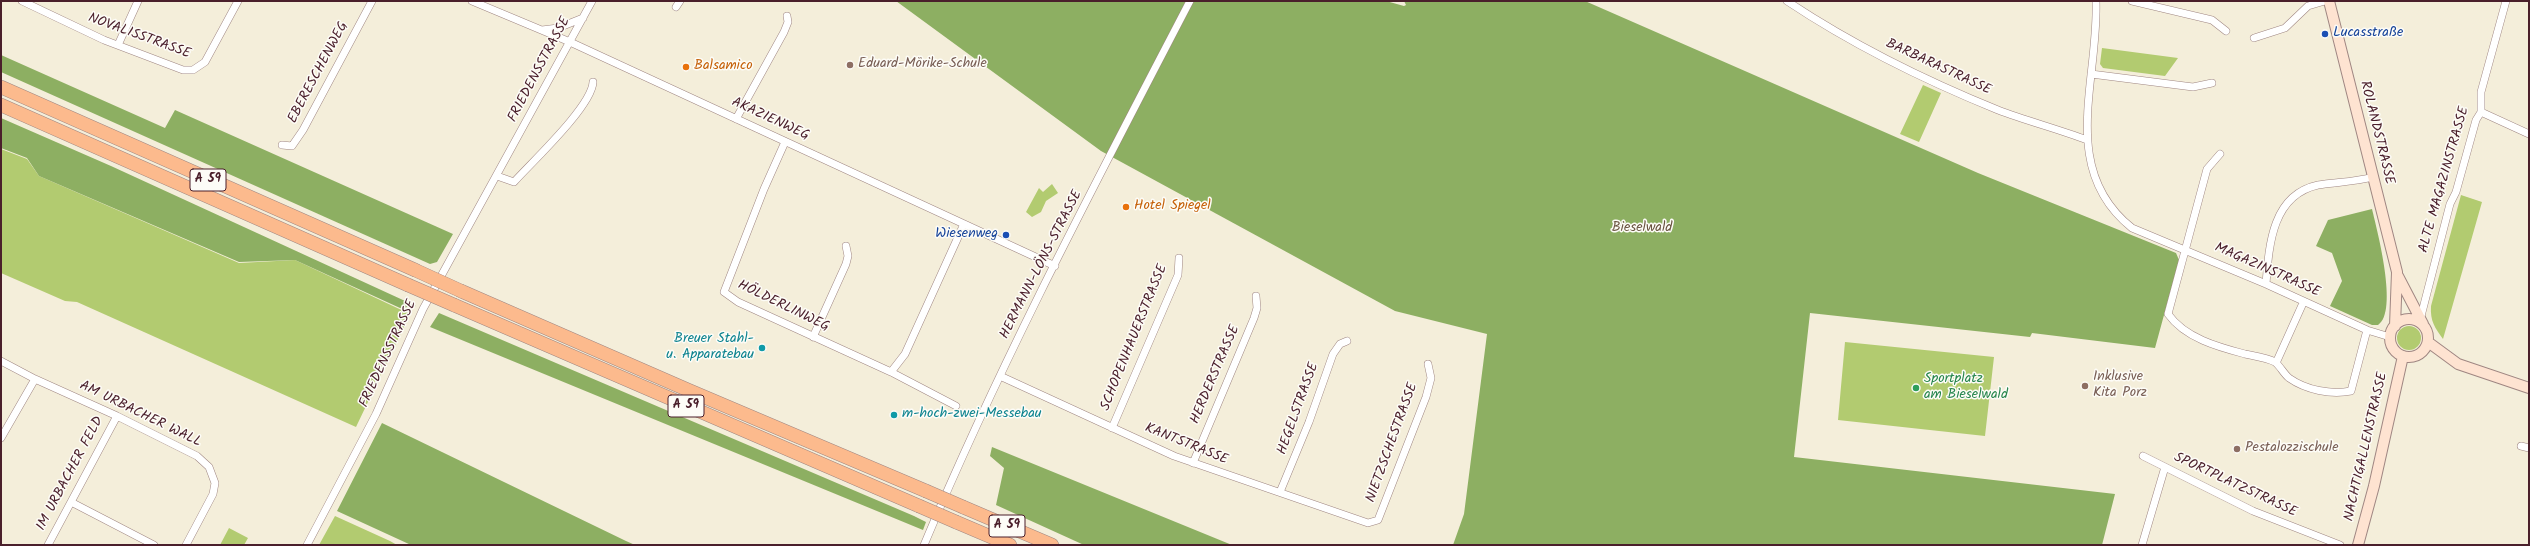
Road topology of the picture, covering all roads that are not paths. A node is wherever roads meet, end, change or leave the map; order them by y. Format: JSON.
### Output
{"nodes":[{"id":1,"x":22,"y":1,"type":"edge"},
{"id":2,"x":138,"y":1,"type":"edge"},
{"id":3,"x":238,"y":1,"type":"edge"},
{"id":4,"x":372,"y":1,"type":"edge"},
{"id":5,"x":472,"y":1,"type":"edge"},
{"id":6,"x":592,"y":1,"type":"edge"},
{"id":7,"x":1190,"y":1,"type":"edge"},
{"id":8,"x":1787,"y":1,"type":"edge"},
{"id":9,"x":2096,"y":1,"type":"edge"},
{"id":10,"x":2132,"y":1,"type":"edge"},
{"id":11,"x":2325,"y":1,"type":"edge"},
{"id":12,"x":2329,"y":1,"type":"edge"},
{"id":13,"x":2506,"y":1,"type":"edge"},
{"id":14,"x":787,"y":16,"type":"dead end"},
{"id":15,"x":583,"y":18,"type":"junction"},
{"id":16,"x":542,"y":30,"type":"junction"},
{"id":17,"x":2226,"y":31,"type":"dead end"},
{"id":18,"x":2254,"y":38,"type":"dead end"},
{"id":19,"x":570,"y":42,"type":"junction"},
{"id":20,"x":118,"y":45,"type":"junction"},
{"id":21,"x":2091,"y":74,"type":"junction"},
{"id":22,"x":593,"y":82,"type":"dead end"},
{"id":23,"x":2212,"y":83,"type":"dead end"},
{"id":24,"x":1,"y":87,"type":"edge"},
{"id":25,"x":1,"y":105,"type":"edge"},
{"id":26,"x":2481,"y":112,"type":"junction"},
{"id":27,"x":736,"y":119,"type":"junction"},
{"id":28,"x":2529,"y":134,"type":"edge"},
{"id":29,"x":2087,"y":140,"type":"junction"},
{"id":30,"x":785,"y":142,"type":"junction"},
{"id":31,"x":282,"y":145,"type":"dead end"},
{"id":32,"x":2220,"y":154,"type":"dead end"},
{"id":33,"x":497,"y":176,"type":"junction"},
{"id":34,"x":2373,"y":177,"type":"junction"},
{"id":35,"x":964,"y":224,"type":"junction"},
{"id":36,"x":846,"y":246,"type":"dead end"},
{"id":37,"x":2186,"y":250,"type":"junction"},
{"id":38,"x":1178,"y":258,"type":"dead end"},
{"id":39,"x":1055,"y":266,"type":"junction"},
{"id":40,"x":2396,"y":272,"type":"junction"},
{"id":41,"x":2266,"y":284,"type":"junction"},
{"id":42,"x":1256,"y":296,"type":"dead end"},
{"id":43,"x":2303,"y":303,"type":"junction"},
{"id":44,"x":2422,"y":323,"type":"junction"},
{"id":45,"x":2395,"y":326,"type":"junction"},
{"id":46,"x":2367,"y":330,"type":"junction"},
{"id":47,"x":813,"y":337,"type":"junction"},
{"id":48,"x":2390,"y":337,"type":"junction"},
{"id":49,"x":1347,"y":341,"type":"dead end"},
{"id":50,"x":2428,"y":342,"type":"junction"},
{"id":51,"x":2403,"y":356,"type":"junction"},
{"id":52,"x":1,"y":361,"type":"edge"},
{"id":53,"x":2276,"y":363,"type":"junction"},
{"id":54,"x":1428,"y":364,"type":"dead end"},
{"id":55,"x":891,"y":372,"type":"junction"},
{"id":56,"x":1000,"y":376,"type":"junction"},
{"id":57,"x":35,"y":379,"type":"junction"},
{"id":58,"x":2529,"y":388,"type":"edge"},
{"id":59,"x":956,"y":406,"type":"dead end"},
{"id":60,"x":117,"y":416,"type":"junction"},
{"id":61,"x":1112,"y":428,"type":"junction"},
{"id":62,"x":1,"y":438,"type":"edge"},
{"id":63,"x":2521,"y":446,"type":"dead end"},
{"id":64,"x":2529,"y":448,"type":"edge"},
{"id":65,"x":2143,"y":456,"type":"dead end"},
{"id":66,"x":1193,"y":463,"type":"junction"},
{"id":67,"x":2165,"y":467,"type":"junction"},
{"id":68,"x":1280,"y":492,"type":"junction"},
{"id":69,"x":71,"y":502,"type":"junction"},
{"id":70,"x":1368,"y":523,"type":"joint"},
{"id":71,"x":48,"y":545,"type":"edge"},
{"id":72,"x":154,"y":545,"type":"edge"},
{"id":73,"x":186,"y":545,"type":"edge"},
{"id":74,"x":307,"y":545,"type":"edge"},
{"id":75,"x":924,"y":545,"type":"edge"},
{"id":76,"x":1010,"y":545,"type":"edge"},
{"id":77,"x":1052,"y":545,"type":"edge"},
{"id":78,"x":2142,"y":545,"type":"edge"},
{"id":79,"x":2340,"y":545,"type":"edge"},
{"id":80,"x":2358,"y":545,"type":"edge"}],
"edges":[{"from":1,"to":20,"type":"street","name":"NOVALISSTRASSE"},
{"from":2,"to":20,"type":"street"},
{"from":3,"to":20,"type":"street","name":"NOVALISSTRASSE"},
{"from":4,"to":31,"type":"street","name":"EBERESCHENWEG"},
{"from":5,"to":16,"type":"street","name":"AKAZIENWEG"},
{"from":6,"to":15,"type":"street","name":"FRIEDENSSTRASSE"},
{"from":7,"to":39,"type":"street","name":"HERMANN-LÖNS-STRASSE"},
{"from":8,"to":29,"type":"street","name":"BARBARASTRASSE"},
{"from":9,"to":21,"type":"street"},
{"from":10,"to":17,"type":"street"},
{"from":11,"to":18,"type":"street"},
{"from":12,"to":34,"type":"main road","name":"ROLANDSTRASSE"},
{"from":13,"to":26,"type":"street","name":"ALTE MAGAZINSTRASSE"},
{"from":14,"to":27,"type":"street"},
{"from":15,"to":16,"type":"street","name":"FRIEDENSSTRASSE"},
{"from":15,"to":19,"type":"street","name":"FRIEDENSSTRASSE"},
{"from":16,"to":19,"type":"street","name":"AKAZIENWEG"},
{"from":19,"to":27,"type":"street","name":"AKAZIENWEG"},
{"from":19,"to":33,"type":"street","name":"FRIEDENSSTRASSE"},
{"from":21,"to":23,"type":"street"},
{"from":21,"to":29,"type":"street"},
{"from":22,"to":33,"type":"street"},
{"from":24,"to":77,"type":"highway","number":"A 59","bridge":true},
{"from":25,"to":76,"type":"highway","number":"A 59","bridge":true},
{"from":26,"to":28,"type":"street"},
{"from":26,"to":44,"type":"street","name":"ALTE MAGAZINSTRASSE"},
{"from":27,"to":30,"type":"street","name":"AKAZIENWEG"},
{"from":29,"to":37,"type":"street","name":"MAGAZINSTRASSE"},
{"from":30,"to":35,"type":"street","name":"AKAZIENWEG"},
{"from":30,"to":47,"type":"street","name":"HÖLDERLINWEG"},
{"from":32,"to":37,"type":"street"},
{"from":33,"to":74,"type":"street","name":"FRIEDENSSTRASSE"},
{"from":34,"to":40,"type":"main road","name":"ROLANDSTRASSE"},
{"from":34,"to":41,"type":"street"},
{"from":35,"to":39,"type":"street","name":"AKAZIENWEG"},
{"from":35,"to":55,"type":"street"},
{"from":36,"to":47,"type":"street"},
{"from":37,"to":41,"type":"street","name":"MAGAZINSTRASSE"},
{"from":37,"to":53,"type":"street"},
{"from":38,"to":61,"type":"street","name":"SCHOPENHAUERSTRASSE"},
{"from":39,"to":56,"type":"street","name":"HERMANN-LÖNS-STRASSE"},
{"from":40,"to":44,"type":"main road","name":"ROLANDSTRASSE"},
{"from":40,"to":45,"type":"main road","name":"ROLANDSTRASSE"},
{"from":41,"to":43,"type":"street","name":"MAGAZINSTRASSE"},
{"from":42,"to":66,"type":"street","name":"HERDERSTRASSE"},
{"from":43,"to":46,"type":"street","name":"MAGAZINSTRASSE"},
{"from":43,"to":53,"type":"street"},
{"from":44,"to":45,"type":"main road"},
{"from":44,"to":50,"type":"main road"},
{"from":45,"to":48,"type":"main road"},
{"from":46,"to":48,"type":"street","name":"MAGAZINSTRASSE"},
{"from":46,"to":53,"type":"street"},
{"from":47,"to":55,"type":"street","name":"HÖLDERLINWEG"},
{"from":48,"to":51,"type":"main road"},
{"from":49,"to":68,"type":"street","name":"HEGELSTRASSE"},
{"from":50,"to":51,"type":"main road"},
{"from":50,"to":58,"type":"main road"},
{"from":51,"to":80,"type":"main road","name":"NACHTIGALLENSTRASSE"},
{"from":52,"to":57,"type":"street","name":"AM URBACHER WALL"},
{"from":54,"to":70,"type":"street","name":"NIETZSCHESTRASSE"},
{"from":55,"to":59,"type":"street","name":"HÖLDERLINWEG"},
{"from":56,"to":61,"type":"street","name":"KANTSTRASSE"},
{"from":56,"to":75,"type":"street","name":"HERMANN-LÖNS-STRASSE"},
{"from":57,"to":60,"type":"street","name":"AM URBACHER WALL"},
{"from":57,"to":62,"type":"street"},
{"from":60,"to":69,"type":"street","name":"IM URBACHER FELD"},
{"from":60,"to":73,"type":"street","name":"AM URBACHER WALL"},
{"from":61,"to":66,"type":"street","name":"KANTSTRASSE"},
{"from":63,"to":64,"type":"street"},
{"from":65,"to":67,"type":"street","name":"SPORTPLATZSTRASSE"},
{"from":66,"to":68,"type":"street","name":"KANTSTRASSE"},
{"from":67,"to":78,"type":"street"},
{"from":67,"to":79,"type":"street","name":"SPORTPLATZSTRASSE"},
{"from":68,"to":70,"type":"street","name":"KANTSTRASSE"},
{"from":69,"to":71,"type":"street","name":"IM URBACHER FELD"},
{"from":69,"to":72,"type":"street"}]}
